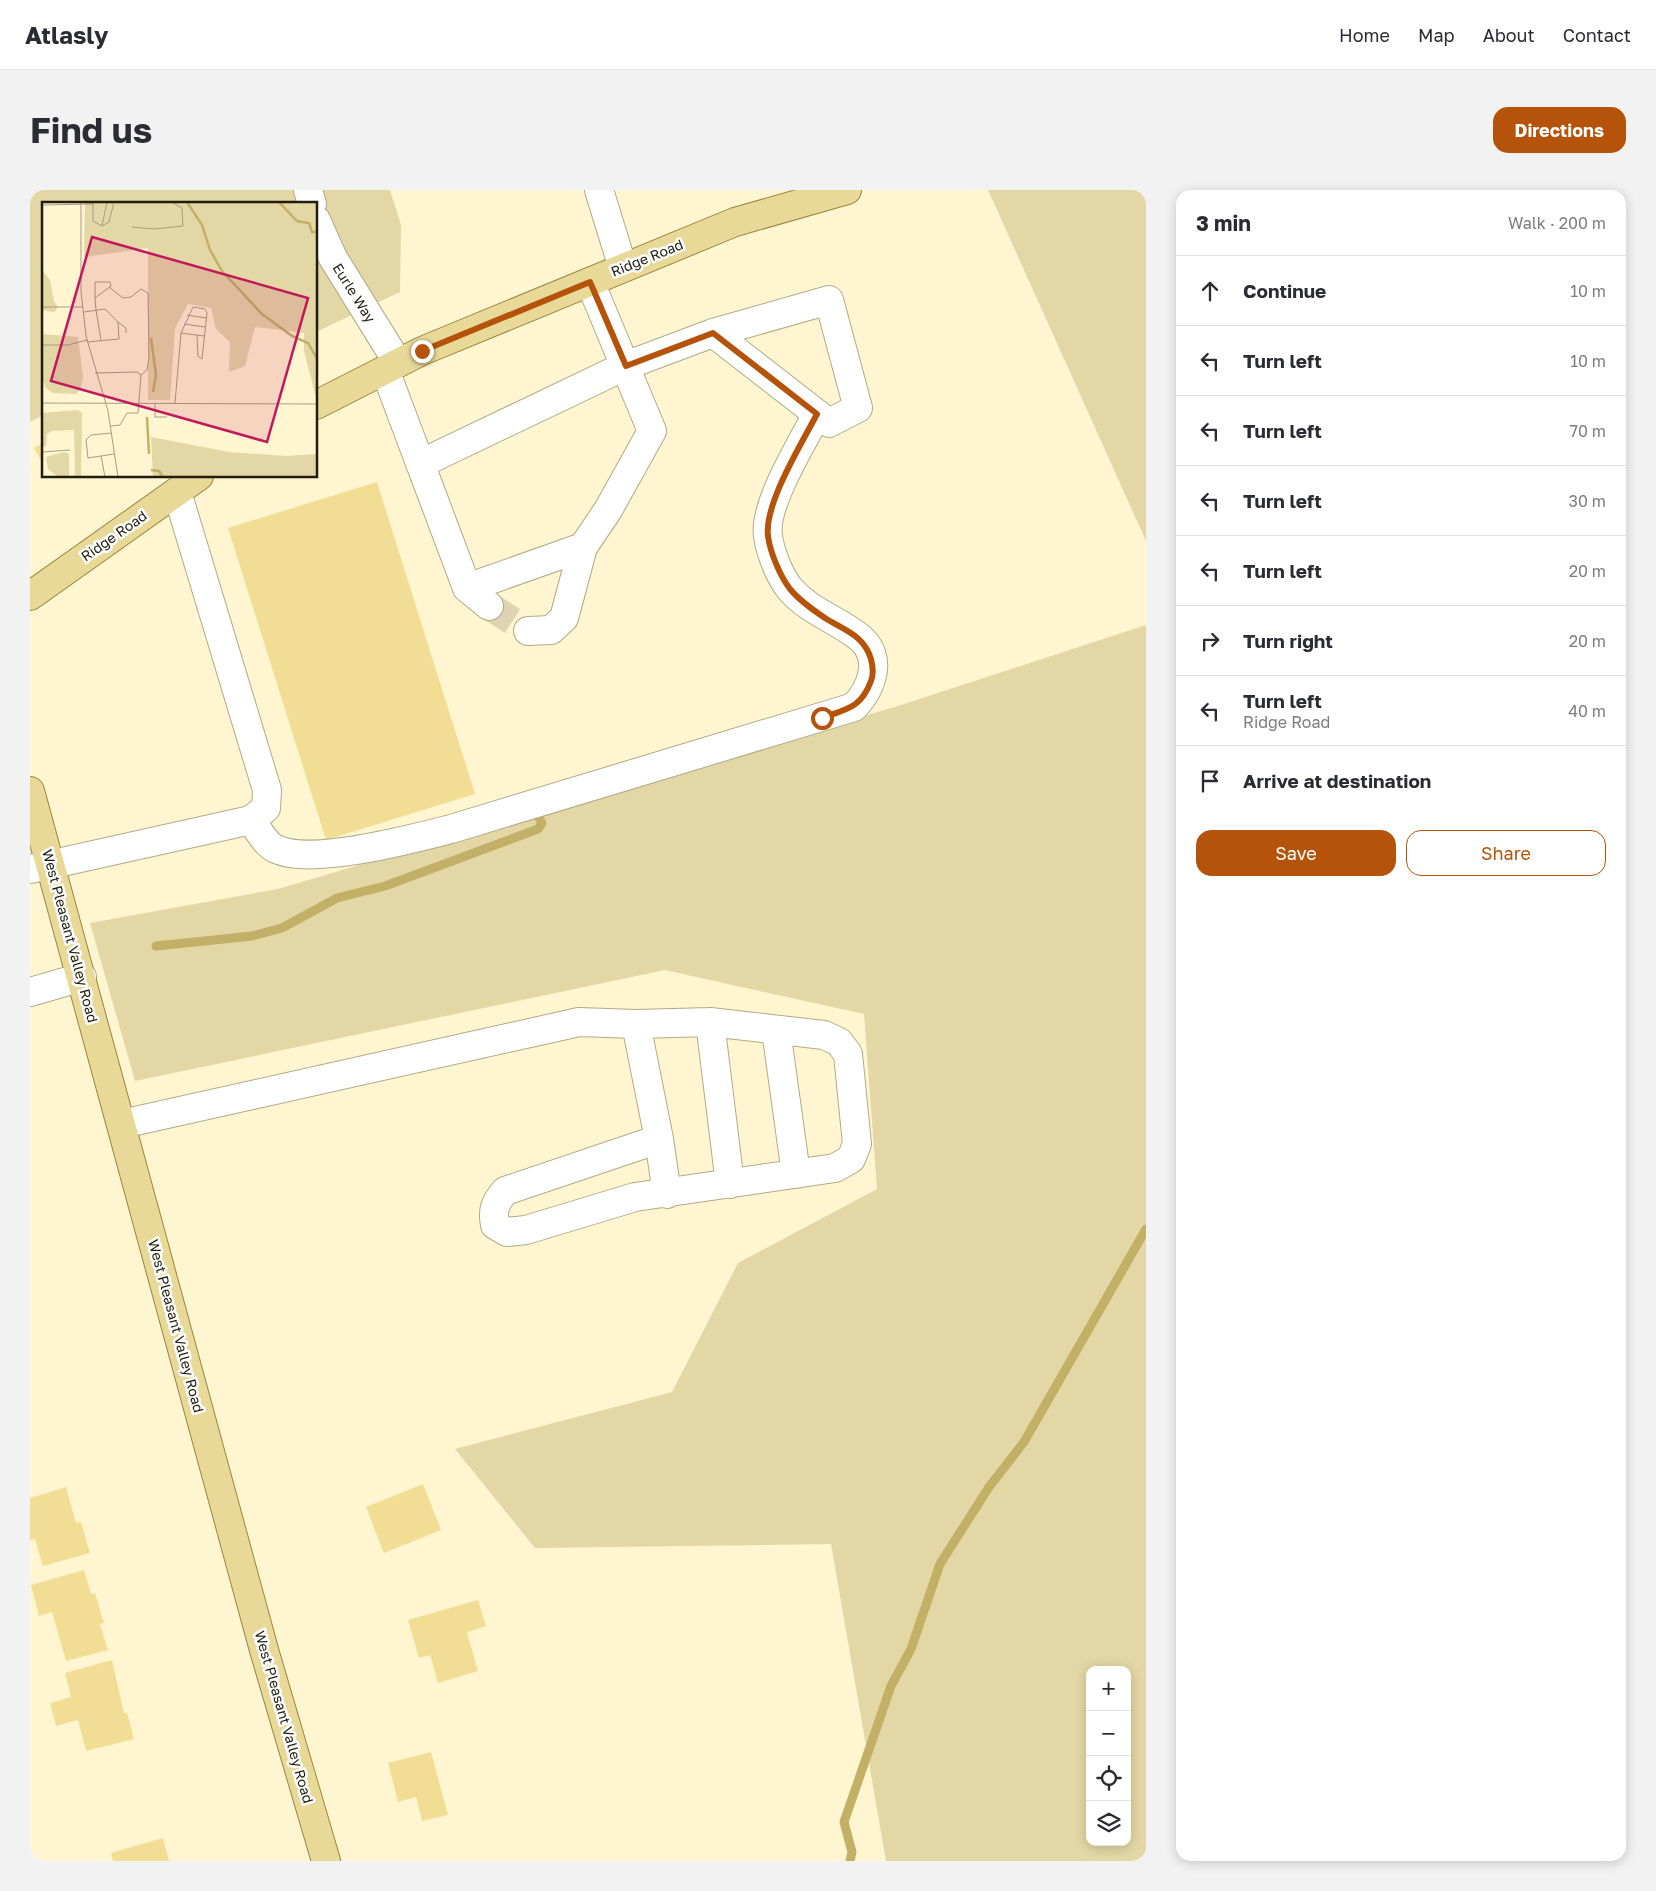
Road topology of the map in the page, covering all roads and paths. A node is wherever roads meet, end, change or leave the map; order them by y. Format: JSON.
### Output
{"nodes":[{"id":1,"x":599,"y":190,"type":"edge"},
{"id":2,"x":847,"y":190,"type":"edge"},
{"id":3,"x":318,"y":224,"type":"edge"},
{"id":4,"x":623,"y":268,"type":"junction"},
{"id":5,"x":590,"y":282,"type":"junction"},
{"id":6,"x":713,"y":333,"type":"junction"},
{"id":7,"x":626,"y":366,"type":"junction"},
{"id":8,"x":391,"y":367,"type":"junction"},
{"id":9,"x":318,"y":404,"type":"edge"},
{"id":10,"x":817,"y":414,"type":"junction"},
{"id":11,"x":420,"y":464,"type":"junction"},
{"id":12,"x":196,"y":478,"type":"edge"},
{"id":13,"x":177,"y":492,"type":"junction"},
{"id":14,"x":583,"y":547,"type":"junction"},
{"id":15,"x":467,"y":588,"type":"junction"},
{"id":16,"x":30,"y":596,"type":"edge"},
{"id":17,"x":489,"y":606,"type":"tunnel mouth"},
{"id":18,"x":528,"y":631,"type":"tunnel mouth"},
{"id":19,"x":30,"y":791,"type":"edge"},
{"id":20,"x":251,"y":820,"type":"junction"},
{"id":21,"x":40,"y":868,"type":"edge"},
{"id":22,"x":82,"y":978,"type":"junction"},
{"id":23,"x":30,"y":992,"type":"edge"},
{"id":24,"x":710,"y":1022,"type":"junction"},
{"id":25,"x":636,"y":1024,"type":"junction"},
{"id":26,"x":776,"y":1030,"type":"junction"},
{"id":27,"x":122,"y":1124,"type":"junction"},
{"id":28,"x":659,"y":1139,"type":"junction"},
{"id":29,"x":796,"y":1174,"type":"junction"},
{"id":30,"x":730,"y":1184,"type":"junction"},
{"id":31,"x":667,"y":1194,"type":"junction"},
{"id":32,"x":326,"y":1861,"type":"edge"}],
"edges":[{"from":1,"to":4,"type":"street"},
{"from":2,"to":4,"type":"main road","name":"Ridge Road"},
{"from":3,"to":8,"type":"street","name":"Eurle Way"},
{"from":4,"to":5,"type":"main road","name":"Ridge Road"},
{"from":5,"to":7,"type":"street"},
{"from":5,"to":8,"type":"main road","name":"Ridge Road"},
{"from":6,"to":7,"type":"street"},
{"from":6,"to":10,"type":"street"},
{"from":6,"to":10,"type":"street"},
{"from":7,"to":11,"type":"street"},
{"from":7,"to":14,"type":"street"},
{"from":8,"to":9,"type":"main road","name":"Ridge Road"},
{"from":8,"to":11,"type":"street","name":"Eurle Way"},
{"from":10,"to":20,"type":"street"},
{"from":11,"to":15,"type":"street","name":"Eurle Way"},
{"from":12,"to":13,"type":"main road","name":"Ridge Road"},
{"from":13,"to":16,"type":"main road","name":"Ridge Road"},
{"from":13,"to":20,"type":"street"},
{"from":14,"to":15,"type":"street"},
{"from":14,"to":18,"type":"street"},
{"from":15,"to":17,"type":"street"},
{"from":19,"to":21,"type":"main road","name":"West Pleasant Valley Road"},
{"from":20,"to":21,"type":"street"},
{"from":21,"to":22,"type":"main road","name":"West Pleasant Valley Road"},
{"from":22,"to":23,"type":"street"},
{"from":22,"to":27,"type":"main road","name":"West Pleasant Valley Road"},
{"from":24,"to":25,"type":"street"},
{"from":24,"to":26,"type":"street"},
{"from":24,"to":30,"type":"street"},
{"from":25,"to":27,"type":"street"},
{"from":25,"to":28,"type":"street"},
{"from":26,"to":29,"type":"street"},
{"from":26,"to":29,"type":"street"},
{"from":27,"to":32,"type":"main road","name":"West Pleasant Valley Road"},
{"from":28,"to":31,"type":"street"},
{"from":28,"to":31,"type":"street"},
{"from":29,"to":30,"type":"street"},
{"from":30,"to":31,"type":"street"}]}
